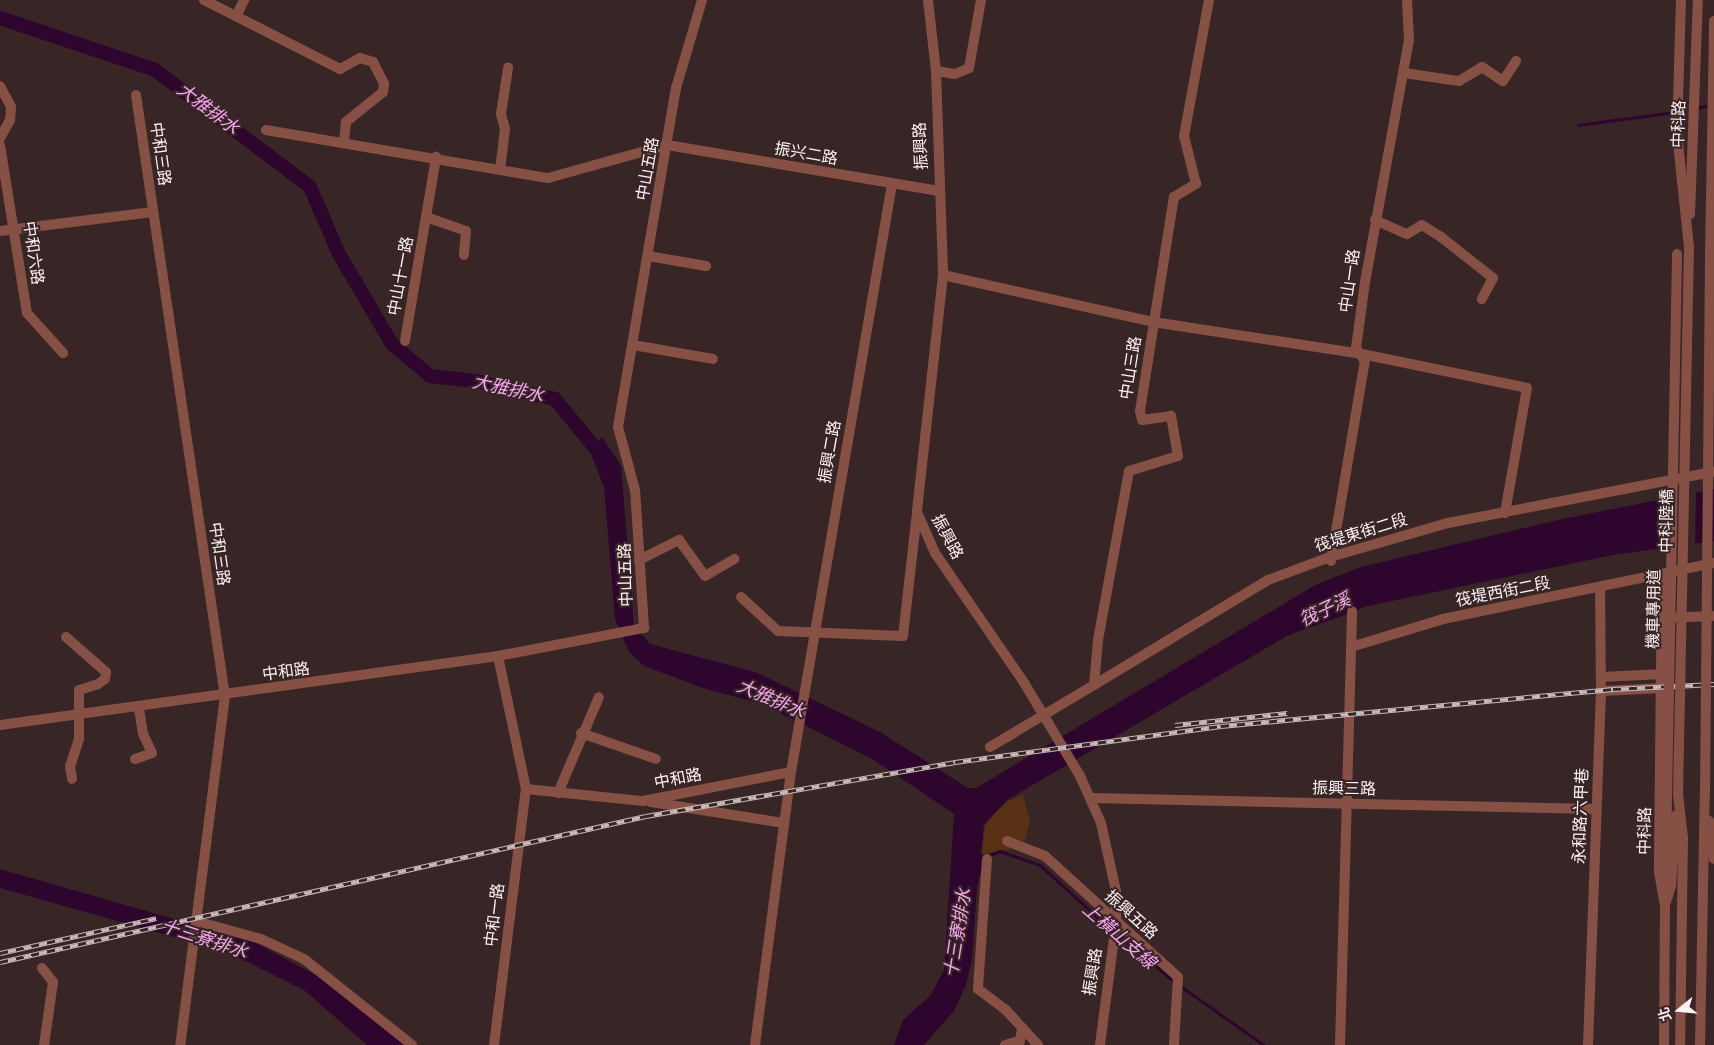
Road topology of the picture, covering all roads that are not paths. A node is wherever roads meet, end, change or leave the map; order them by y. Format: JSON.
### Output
{"nodes":[{"id":1,"x":204,"y":0,"type":"edge"},
{"id":2,"x":244,"y":0,"type":"edge"},
{"id":3,"x":702,"y":0,"type":"edge"},
{"id":4,"x":928,"y":0,"type":"edge"},
{"id":5,"x":981,"y":0,"type":"edge"},
{"id":6,"x":1209,"y":0,"type":"edge"},
{"id":7,"x":1407,"y":0,"type":"edge"},
{"id":8,"x":1681,"y":0,"type":"edge"},
{"id":9,"x":1698,"y":0,"type":"edge"},
{"id":10,"x":236,"y":16,"type":"junction"},
{"id":11,"x":1714,"y":21,"type":"edge"},
{"id":12,"x":1516,"y":61,"type":"dead end"},
{"id":13,"x":508,"y":68,"type":"dead end"},
{"id":14,"x":936,"y":71,"type":"junction"},
{"id":15,"x":1404,"y":73,"type":"junction"},
{"id":16,"x":0,"y":86,"type":"edge"},
{"id":17,"x":136,"y":95,"type":"dead end"},
{"id":18,"x":266,"y":130,"type":"dead end"},
{"id":19,"x":0,"y":138,"type":"edge"},
{"id":20,"x":344,"y":142,"type":"junction"},
{"id":21,"x":0,"y":145,"type":"edge"},
{"id":22,"x":667,"y":145,"type":"junction"},
{"id":23,"x":436,"y":157,"type":"junction"},
{"id":24,"x":500,"y":170,"type":"junction"},
{"id":25,"x":892,"y":184,"type":"junction"},
{"id":26,"x":939,"y":192,"type":"junction"},
{"id":27,"x":153,"y":212,"type":"junction"},
{"id":28,"x":426,"y":217,"type":"junction"},
{"id":29,"x":1375,"y":220,"type":"junction"},
{"id":30,"x":15,"y":228,"type":"junction"},
{"id":31,"x":0,"y":231,"type":"edge"},
{"id":32,"x":1714,"y":234,"type":"edge"},
{"id":33,"x":1689,"y":248,"type":"junction"},
{"id":34,"x":1677,"y":254,"type":"dead end"},
{"id":35,"x":464,"y":256,"type":"dead end"},
{"id":36,"x":648,"y":256,"type":"junction"},
{"id":37,"x":1710,"y":256,"type":"junction"},
{"id":38,"x":706,"y":266,"type":"dead end"},
{"id":39,"x":943,"y":275,"type":"junction"},
{"id":40,"x":1482,"y":299,"type":"dead end"},
{"id":41,"x":1153,"y":322,"type":"junction"},
{"id":42,"x":405,"y":341,"type":"dead end"},
{"id":43,"x":632,"y":345,"type":"junction"},
{"id":44,"x":63,"y":353,"type":"dead end"},
{"id":45,"x":1362,"y":354,"type":"junction"},
{"id":46,"x":713,"y":359,"type":"dead end"},
{"id":47,"x":1714,"y":472,"type":"edge"},
{"id":48,"x":917,"y":512,"type":"junction"},
{"id":49,"x":1505,"y":513,"type":"junction"},
{"id":50,"x":734,"y":559,"type":"dead end"},
{"id":51,"x":639,"y":560,"type":"junction"},
{"id":52,"x":1331,"y":560,"type":"junction"},
{"id":53,"x":1714,"y":563,"type":"edge"},
{"id":54,"x":1662,"y":574,"type":"junction"},
{"id":55,"x":1600,"y":588,"type":"junction"},
{"id":56,"x":741,"y":597,"type":"dead end"},
{"id":57,"x":1352,"y":611,"type":"dead end"},
{"id":58,"x":1714,"y":616,"type":"edge"},
{"id":59,"x":1662,"y":618,"type":"junction"},
{"id":60,"x":644,"y":628,"type":"joint"},
{"id":61,"x":815,"y":629,"type":"junction"},
{"id":62,"x":66,"y":637,"type":"dead end"},
{"id":63,"x":1352,"y":647,"type":"junction"},
{"id":64,"x":498,"y":656,"type":"junction"},
{"id":65,"x":1663,"y":674,"type":"junction"},
{"id":66,"x":1601,"y":676,"type":"junction"},
{"id":67,"x":1094,"y":685,"type":"junction"},
{"id":68,"x":1663,"y":688,"type":"junction"},
{"id":69,"x":1601,"y":691,"type":"junction"},
{"id":70,"x":225,"y":696,"type":"junction"},
{"id":71,"x":599,"y":696,"type":"dead end"},
{"id":72,"x":139,"y":708,"type":"junction"},
{"id":73,"x":78,"y":717,"type":"junction"},
{"id":74,"x":1044,"y":717,"type":"junction"},
{"id":75,"x":0,"y":725,"type":"edge"},
{"id":76,"x":581,"y":732,"type":"junction"},
{"id":77,"x":990,"y":747,"type":"dead end"},
{"id":78,"x":134,"y":759,"type":"dead end"},
{"id":79,"x":656,"y":759,"type":"dead end"},
{"id":80,"x":791,"y":772,"type":"junction"},
{"id":81,"x":72,"y":779,"type":"dead end"},
{"id":82,"x":526,"y":789,"type":"junction"},
{"id":83,"x":1705,"y":791,"type":"junction"},
{"id":84,"x":558,"y":792,"type":"junction"},
{"id":85,"x":1678,"y":794,"type":"junction"},
{"id":86,"x":1091,"y":798,"type":"junction"},
{"id":87,"x":643,"y":801,"type":"junction"},
{"id":88,"x":1346,"y":804,"type":"junction"},
{"id":89,"x":1596,"y":809,"type":"junction"},
{"id":90,"x":784,"y":823,"type":"junction"},
{"id":91,"x":1007,"y":841,"type":"dead end"},
{"id":92,"x":986,"y":859,"type":"dead end"},
{"id":93,"x":1714,"y":859,"type":"edge"},
{"id":94,"x":1665,"y":905,"type":"junction"},
{"id":95,"x":195,"y":923,"type":"junction"},
{"id":96,"x":1116,"y":923,"type":"junction"},
{"id":97,"x":42,"y":968,"type":"dead end"},
{"id":98,"x":1022,"y":1029,"type":"junction"},
{"id":99,"x":1019,"y":1043,"type":"edge"},
{"id":100,"x":44,"y":1045,"type":"edge"},
{"id":101,"x":180,"y":1045,"type":"edge"},
{"id":102,"x":412,"y":1045,"type":"edge"},
{"id":103,"x":494,"y":1045,"type":"edge"},
{"id":104,"x":756,"y":1045,"type":"edge"},
{"id":105,"x":1005,"y":1045,"type":"edge"},
{"id":106,"x":1038,"y":1045,"type":"edge"},
{"id":107,"x":1100,"y":1045,"type":"edge"},
{"id":108,"x":1174,"y":1045,"type":"edge"},
{"id":109,"x":1340,"y":1045,"type":"edge"},
{"id":110,"x":1588,"y":1045,"type":"edge"},
{"id":111,"x":1664,"y":1045,"type":"edge"},
{"id":112,"x":1680,"y":1045,"type":"edge"},
{"id":113,"x":1700,"y":1045,"type":"edge"}],
"edges":[{"from":1,"to":10,"type":"street"},
{"from":2,"to":10,"type":"street"},
{"from":3,"to":22,"type":"street","name":"中山五路"},
{"from":4,"to":14,"type":"street","name":"振興路"},
{"from":5,"to":14,"type":"street"},
{"from":6,"to":41,"type":"street","name":"中山三路"},
{"from":7,"to":15,"type":"street","name":"中山一路"},
{"from":8,"to":33,"type":"street","name":"中科路"},
{"from":9,"to":33,"type":"street","name":"中科路"},
{"from":10,"to":20,"type":"street"},
{"from":11,"to":37,"type":"street","name":"中科路"},
{"from":12,"to":15,"type":"street"},
{"from":13,"to":24,"type":"street"},
{"from":14,"to":26,"type":"street","name":"振興路"},
{"from":15,"to":29,"type":"street","name":"中山一路"},
{"from":16,"to":19,"type":"street"},
{"from":17,"to":27,"type":"street","name":"中和三路"},
{"from":18,"to":20,"type":"street"},
{"from":20,"to":23,"type":"street"},
{"from":21,"to":30,"type":"street","name":"中和六路"},
{"from":22,"to":24,"type":"street"},
{"from":22,"to":25,"type":"street","name":"振兴二路"},
{"from":22,"to":36,"type":"street","name":"中山五路"},
{"from":23,"to":24,"type":"street"},
{"from":23,"to":28,"type":"street","name":"中山十一路"},
{"from":25,"to":26,"type":"street","name":"振兴二路"},
{"from":25,"to":61,"type":"street","name":"振興二路"},
{"from":26,"to":39,"type":"street","name":"振興路"},
{"from":27,"to":30,"type":"street"},
{"from":27,"to":70,"type":"street","name":"中和三路"},
{"from":28,"to":35,"type":"street","name":"中山十一路"},
{"from":28,"to":42,"type":"street","name":"中山十一路"},
{"from":29,"to":40,"type":"street"},
{"from":29,"to":45,"type":"street","name":"中山一路"},
{"from":30,"to":31,"type":"street"},
{"from":30,"to":44,"type":"street","name":"中和六路"},
{"from":32,"to":37,"type":"street"},
{"from":33,"to":85,"type":"street","name":"中科陸橋","bridge":true},
{"from":34,"to":94,"type":"street","name":"機車專用道","bridge":true},
{"from":36,"to":38,"type":"street"},
{"from":36,"to":43,"type":"street","name":"中山五路"},
{"from":37,"to":83,"type":"street","bridge":true},
{"from":39,"to":41,"type":"street"},
{"from":39,"to":48,"type":"street","name":"振興路"},
{"from":41,"to":45,"type":"street"},
{"from":41,"to":67,"type":"street","name":"中山三路"},
{"from":43,"to":46,"type":"street"},
{"from":43,"to":51,"type":"street","name":"中山五路"},
{"from":45,"to":49,"type":"street"},
{"from":45,"to":52,"type":"street","name":"中山一路"},
{"from":47,"to":49,"type":"street","name":"筏堤東街二段"},
{"from":48,"to":61,"type":"street"},
{"from":48,"to":74,"type":"street","name":"振興路"},
{"from":49,"to":52,"type":"street","name":"筏堤東街二段"},
{"from":50,"to":51,"type":"street"},
{"from":51,"to":60,"type":"street","name":"中山五路"},
{"from":52,"to":67,"type":"street","name":"筏堤東街二段"},
{"from":53,"to":54,"type":"street","name":"筏堤西街二段"},
{"from":54,"to":55,"type":"street","name":"筏堤西街二段"},
{"from":54,"to":59,"type":"street","name":"中科路"},
{"from":55,"to":63,"type":"street","name":"筏堤西街二段"},
{"from":55,"to":66,"type":"street","name":"永和路六甲巷"},
{"from":56,"to":61,"type":"street"},
{"from":57,"to":63,"type":"street"},
{"from":58,"to":59,"type":"street"},
{"from":59,"to":65,"type":"street","name":"中科路"},
{"from":60,"to":64,"type":"street","name":"中和路"},
{"from":61,"to":80,"type":"street","name":"振興二路"},
{"from":62,"to":73,"type":"street"},
{"from":63,"to":88,"type":"street"},
{"from":64,"to":70,"type":"street","name":"中和路"},
{"from":64,"to":82,"type":"street"},
{"from":65,"to":66,"type":"street"},
{"from":65,"to":68,"type":"street","name":"中科路"},
{"from":66,"to":69,"type":"street","name":"永和路六甲巷"},
{"from":67,"to":74,"type":"street"},
{"from":68,"to":69,"type":"street"},
{"from":68,"to":94,"type":"street","name":"中科路"},
{"from":69,"to":89,"type":"street","name":"永和路六甲巷"},
{"from":70,"to":72,"type":"street","name":"中和路"},
{"from":70,"to":95,"type":"street","name":"中和三路"},
{"from":71,"to":76,"type":"street"},
{"from":72,"to":73,"type":"street","name":"中和路"},
{"from":72,"to":78,"type":"street"},
{"from":73,"to":75,"type":"street","name":"中和路"},
{"from":73,"to":81,"type":"street"},
{"from":74,"to":77,"type":"street"},
{"from":74,"to":86,"type":"street","name":"振興路"},
{"from":76,"to":79,"type":"street"},
{"from":76,"to":84,"type":"street"},
{"from":80,"to":87,"type":"street","name":"中和路"},
{"from":80,"to":90,"type":"street"},
{"from":82,"to":84,"type":"street","name":"中和路"},
{"from":82,"to":103,"type":"street","name":"中和一路"},
{"from":83,"to":93,"type":"street"},
{"from":83,"to":113,"type":"street"},
{"from":84,"to":87,"type":"street","name":"中和路"},
{"from":85,"to":94,"type":"street"},
{"from":85,"to":112,"type":"street"},
{"from":86,"to":88,"type":"street","name":"振興三路"},
{"from":86,"to":96,"type":"street","name":"振興路"},
{"from":87,"to":90,"type":"street"},
{"from":88,"to":89,"type":"street","name":"振興三路"},
{"from":88,"to":109,"type":"street"},
{"from":89,"to":110,"type":"street","name":"永和路六甲巷"},
{"from":90,"to":104,"type":"street"},
{"from":91,"to":96,"type":"street","name":"振興五路"},
{"from":92,"to":98,"type":"street"},
{"from":94,"to":111,"type":"street","name":"中科路"},
{"from":95,"to":101,"type":"street","name":"中和三路"},
{"from":95,"to":102,"type":"street"},
{"from":96,"to":107,"type":"street","name":"振興路"},
{"from":96,"to":108,"type":"street","name":"振興五路"},
{"from":97,"to":100,"type":"street"},
{"from":98,"to":99,"type":"street"},
{"from":98,"to":106,"type":"street"},
{"from":99,"to":105,"type":"street"}]}
